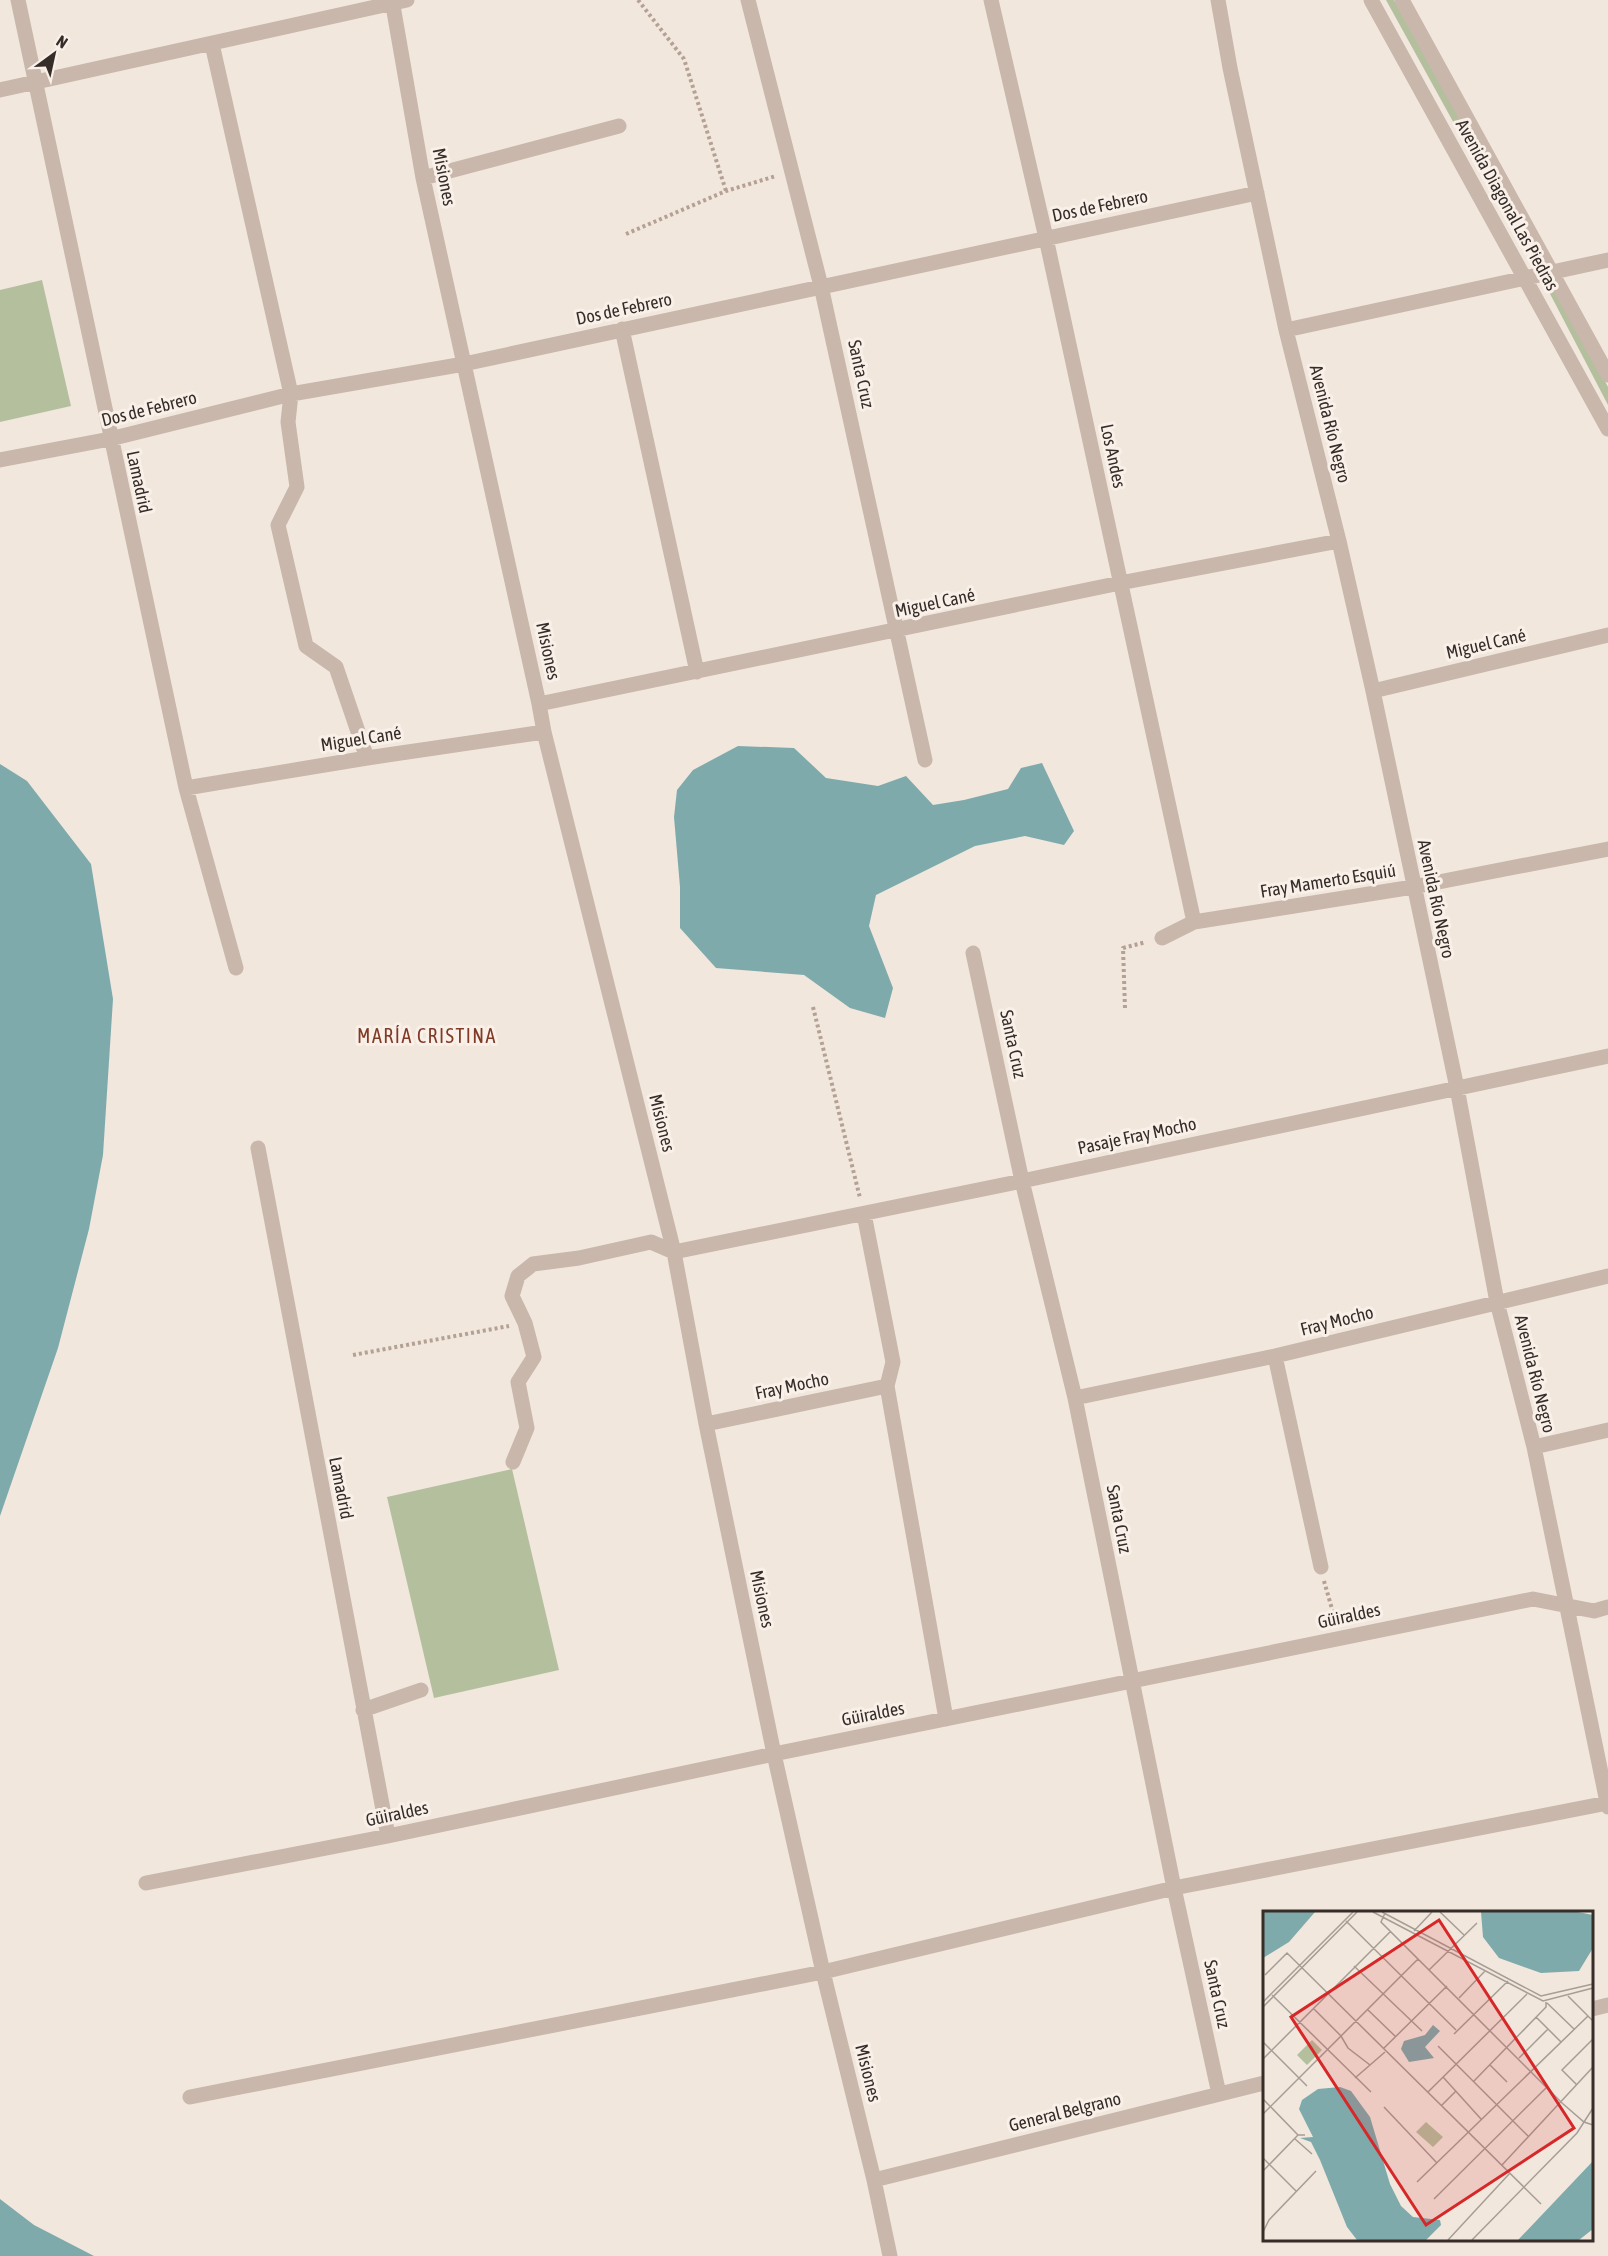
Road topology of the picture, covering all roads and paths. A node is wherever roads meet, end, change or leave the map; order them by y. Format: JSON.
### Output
{"nodes":[{"id":1,"x":18,"y":0,"type":"edge"},
{"id":2,"x":638,"y":0,"type":"edge"},
{"id":3,"x":748,"y":0,"type":"edge"},
{"id":4,"x":991,"y":0,"type":"edge"},
{"id":5,"x":1218,"y":0,"type":"edge"},
{"id":6,"x":1371,"y":0,"type":"edge"},
{"id":7,"x":1402,"y":0,"type":"edge"},
{"id":8,"x":397,"y":1,"type":"edge"},
{"id":9,"x":212,"y":44,"type":"junction"},
{"id":10,"x":35,"y":82,"type":"junction"},
{"id":11,"x":0,"y":90,"type":"edge"},
{"id":12,"x":619,"y":126,"type":"dead end"},
{"id":13,"x":792,"y":172,"type":"junction"},
{"id":14,"x":423,"y":178,"type":"junction"},
{"id":15,"x":726,"y":191,"type":"junction"},
{"id":16,"x":1257,"y":193,"type":"junction"},
{"id":17,"x":626,"y":234,"type":"dead end"},
{"id":18,"x":1046,"y":238,"type":"junction"},
{"id":19,"x":1608,"y":260,"type":"edge"},
{"id":20,"x":1552,"y":270,"type":"junction"},
{"id":21,"x":1525,"y":278,"type":"junction"},
{"id":22,"x":821,"y":286,"type":"junction"},
{"id":23,"x":622,"y":329,"type":"junction"},
{"id":24,"x":1286,"y":330,"type":"junction"},
{"id":25,"x":464,"y":364,"type":"junction"},
{"id":26,"x":1608,"y":375,"type":"edge"},
{"id":27,"x":291,"y":394,"type":"junction"},
{"id":28,"x":1608,"y":429,"type":"edge"},
{"id":29,"x":110,"y":439,"type":"junction"},
{"id":30,"x":0,"y":460,"type":"edge"},
{"id":31,"x":1339,"y":541,"type":"junction"},
{"id":32,"x":1120,"y":583,"type":"junction"},
{"id":33,"x":897,"y":631,"type":"junction"},
{"id":34,"x":1608,"y":635,"type":"edge"},
{"id":35,"x":697,"y":672,"type":"junction"},
{"id":36,"x":1373,"y":691,"type":"junction"},
{"id":37,"x":539,"y":704,"type":"junction"},
{"id":38,"x":544,"y":732,"type":"junction"},
{"id":39,"x":367,"y":758,"type":"junction"},
{"id":40,"x":926,"y":760,"type":"dead end"},
{"id":41,"x":186,"y":788,"type":"junction"},
{"id":42,"x":1608,"y":849,"type":"edge"},
{"id":43,"x":1413,"y":887,"type":"junction"},
{"id":44,"x":1194,"y":922,"type":"junction"},
{"id":45,"x":1162,"y":938,"type":"joint"},
{"id":46,"x":973,"y":953,"type":"dead end"},
{"id":47,"x":236,"y":968,"type":"dead end"},
{"id":48,"x":813,"y":1007,"type":"dead end"},
{"id":49,"x":1125,"y":1008,"type":"dead end"},
{"id":50,"x":1608,"y":1056,"type":"edge"},
{"id":51,"x":1457,"y":1088,"type":"junction"},
{"id":52,"x":258,"y":1148,"type":"dead end"},
{"id":53,"x":1022,"y":1181,"type":"junction"},
{"id":54,"x":864,"y":1214,"type":"junction"},
{"id":55,"x":674,"y":1252,"type":"junction"},
{"id":56,"x":1608,"y":1276,"type":"edge"},
{"id":57,"x":1497,"y":1302,"type":"junction"},
{"id":58,"x":525,"y":1323,"type":"junction"},
{"id":59,"x":353,"y":1355,"type":"dead end"},
{"id":60,"x":1275,"y":1356,"type":"junction"},
{"id":61,"x":887,"y":1386,"type":"junction"},
{"id":62,"x":1075,"y":1398,"type":"junction"},
{"id":63,"x":706,"y":1424,"type":"junction"},
{"id":64,"x":1608,"y":1431,"type":"edge"},
{"id":65,"x":1534,"y":1447,"type":"junction"},
{"id":66,"x":513,"y":1462,"type":"dead end"},
{"id":67,"x":1321,"y":1567,"type":"joint"},
{"id":68,"x":1565,"y":1604,"type":"junction"},
{"id":69,"x":1608,"y":1607,"type":"edge"},
{"id":70,"x":1340,"y":1638,"type":"junction"},
{"id":71,"x":1131,"y":1680,"type":"junction"},
{"id":72,"x":421,"y":1690,"type":"dead end"},
{"id":73,"x":363,"y":1710,"type":"junction"},
{"id":74,"x":946,"y":1719,"type":"junction"},
{"id":75,"x":774,"y":1754,"type":"junction"},
{"id":76,"x":1608,"y":1805,"type":"edge"},
{"id":77,"x":388,"y":1836,"type":"junction"},
{"id":78,"x":146,"y":1883,"type":"dead end"},
{"id":79,"x":1174,"y":1888,"type":"junction"},
{"id":80,"x":824,"y":1972,"type":"junction"},
{"id":81,"x":1608,"y":2005,"type":"edge"},
{"id":82,"x":1593,"y":2009,"type":"edge"},
{"id":83,"x":1263,"y":2083,"type":"edge"},
{"id":84,"x":1218,"y":2094,"type":"junction"},
{"id":85,"x":190,"y":2097,"type":"dead end"},
{"id":86,"x":874,"y":2180,"type":"junction"},
{"id":87,"x":890,"y":2256,"type":"edge"}],
"edges":[{"from":1,"to":10,"type":"street","name":"Lamadrid"},
{"from":2,"to":15,"type":"path"},
{"from":3,"to":13,"type":"street","name":"Santa Cruz"},
{"from":4,"to":18,"type":"street","name":"Los Andes"},
{"from":5,"to":16,"type":"street","name":"Avenida Río Negro"},
{"from":6,"to":21,"type":"street","name":"Avenida Diagonal Las Piedras"},
{"from":7,"to":20,"type":"street","name":"Avenida Diagonal Las Piedras"},
{"from":8,"to":9,"type":"street"},
{"from":8,"to":14,"type":"street","name":"Misiones"},
{"from":9,"to":10,"type":"street"},
{"from":9,"to":27,"type":"street"},
{"from":10,"to":11,"type":"street"},
{"from":10,"to":29,"type":"street","name":"Lamadrid"},
{"from":12,"to":14,"type":"street"},
{"from":13,"to":15,"type":"path"},
{"from":13,"to":22,"type":"street","name":"Santa Cruz"},
{"from":14,"to":25,"type":"street","name":"Misiones"},
{"from":15,"to":17,"type":"path"},
{"from":16,"to":18,"type":"street","name":"Dos de Febrero"},
{"from":16,"to":24,"type":"street","name":"Avenida Río Negro"},
{"from":18,"to":22,"type":"street","name":"Dos de Febrero"},
{"from":18,"to":32,"type":"street","name":"Los Andes"},
{"from":19,"to":20,"type":"street"},
{"from":20,"to":21,"type":"street"},
{"from":20,"to":26,"type":"street","name":"Avenida Diagonal Las Piedras"},
{"from":21,"to":24,"type":"street"},
{"from":21,"to":28,"type":"street","name":"Avenida Diagonal Las Piedras"},
{"from":22,"to":23,"type":"street","name":"Dos de Febrero"},
{"from":22,"to":33,"type":"street","name":"Santa Cruz"},
{"from":23,"to":25,"type":"street","name":"Dos de Febrero"},
{"from":23,"to":35,"type":"street"},
{"from":24,"to":31,"type":"street","name":"Avenida Río Negro"},
{"from":25,"to":27,"type":"street","name":"Dos de Febrero"},
{"from":25,"to":37,"type":"street","name":"Misiones"},
{"from":27,"to":29,"type":"street","name":"Dos de Febrero"},
{"from":27,"to":39,"type":"street"},
{"from":29,"to":30,"type":"street","name":"Dos de Febrero"},
{"from":29,"to":41,"type":"street","name":"Lamadrid"},
{"from":31,"to":32,"type":"street","name":"Miguel Cané"},
{"from":31,"to":36,"type":"street","name":"Avenida Río Negro"},
{"from":32,"to":33,"type":"street","name":"Miguel Cané"},
{"from":32,"to":44,"type":"street","name":"Los Andes"},
{"from":33,"to":35,"type":"street","name":"Miguel Cané"},
{"from":33,"to":40,"type":"street","name":"Santa Cruz"},
{"from":34,"to":36,"type":"street","name":"Miguel Cané"},
{"from":35,"to":37,"type":"street","name":"Miguel Cané"},
{"from":36,"to":43,"type":"street","name":"Avenida Río Negro"},
{"from":37,"to":38,"type":"street","name":"Misiones"},
{"from":38,"to":39,"type":"street","name":"Miguel Cané"},
{"from":38,"to":55,"type":"street","name":"Misiones"},
{"from":39,"to":41,"type":"street","name":"Miguel Cané"},
{"from":41,"to":47,"type":"street","name":"Lamadrid"},
{"from":42,"to":43,"type":"street","name":"Fray Mamerto Esquiú"},
{"from":43,"to":44,"type":"street","name":"Fray Mamerto Esquiú"},
{"from":43,"to":51,"type":"street","name":"Avenida Río Negro"},
{"from":44,"to":45,"type":"street","name":"Fray Mamerto Esquiú"},
{"from":45,"to":49,"type":"path"},
{"from":46,"to":53,"type":"street","name":"Santa Cruz"},
{"from":48,"to":54,"type":"path"},
{"from":50,"to":51,"type":"street","name":"Pasaje Fray Mocho"},
{"from":51,"to":53,"type":"street","name":"Pasaje Fray Mocho"},
{"from":51,"to":57,"type":"street","name":"Avenida Río Negro"},
{"from":52,"to":73,"type":"street","name":"Lamadrid"},
{"from":53,"to":54,"type":"street","name":"Pasaje Fray Mocho"},
{"from":53,"to":62,"type":"street","name":"Santa Cruz"},
{"from":54,"to":55,"type":"street","name":"Pasaje Fray Mocho"},
{"from":54,"to":61,"type":"street"},
{"from":55,"to":58,"type":"street"},
{"from":55,"to":63,"type":"street","name":"Misiones"},
{"from":56,"to":57,"type":"street","name":"Fray Mocho"},
{"from":57,"to":60,"type":"street","name":"Fray Mocho"},
{"from":57,"to":65,"type":"street","name":"Avenida Río Negro"},
{"from":58,"to":59,"type":"path"},
{"from":58,"to":66,"type":"street"},
{"from":60,"to":62,"type":"street","name":"Fray Mocho"},
{"from":60,"to":67,"type":"street"},
{"from":61,"to":63,"type":"street","name":"Fray Mocho"},
{"from":61,"to":74,"type":"street"},
{"from":62,"to":71,"type":"street","name":"Santa Cruz"},
{"from":63,"to":75,"type":"street","name":"Misiones"},
{"from":64,"to":65,"type":"street"},
{"from":65,"to":68,"type":"street","name":"Avenida Río Negro"},
{"from":67,"to":70,"type":"path"},
{"from":68,"to":69,"type":"street","name":"Güiraldes"},
{"from":68,"to":70,"type":"street","name":"Güiraldes"},
{"from":68,"to":76,"type":"street","name":"Avenida Río Negro"},
{"from":70,"to":71,"type":"street","name":"Güiraldes"},
{"from":71,"to":74,"type":"street","name":"Güiraldes"},
{"from":71,"to":79,"type":"street","name":"Santa Cruz"},
{"from":72,"to":73,"type":"street"},
{"from":73,"to":77,"type":"street","name":"Lamadrid"},
{"from":74,"to":75,"type":"street","name":"Güiraldes"},
{"from":75,"to":77,"type":"street","name":"Güiraldes"},
{"from":75,"to":80,"type":"street","name":"Misiones"},
{"from":76,"to":79,"type":"street"},
{"from":77,"to":78,"type":"street","name":"Güiraldes"},
{"from":79,"to":80,"type":"street"},
{"from":79,"to":84,"type":"street","name":"Santa Cruz"},
{"from":80,"to":85,"type":"street"},
{"from":80,"to":86,"type":"street","name":"Misiones"},
{"from":81,"to":82,"type":"street"},
{"from":83,"to":84,"type":"street","name":"General Belgrano"},
{"from":84,"to":86,"type":"street","name":"General Belgrano"},
{"from":86,"to":87,"type":"street","name":"Misiones"}]}
